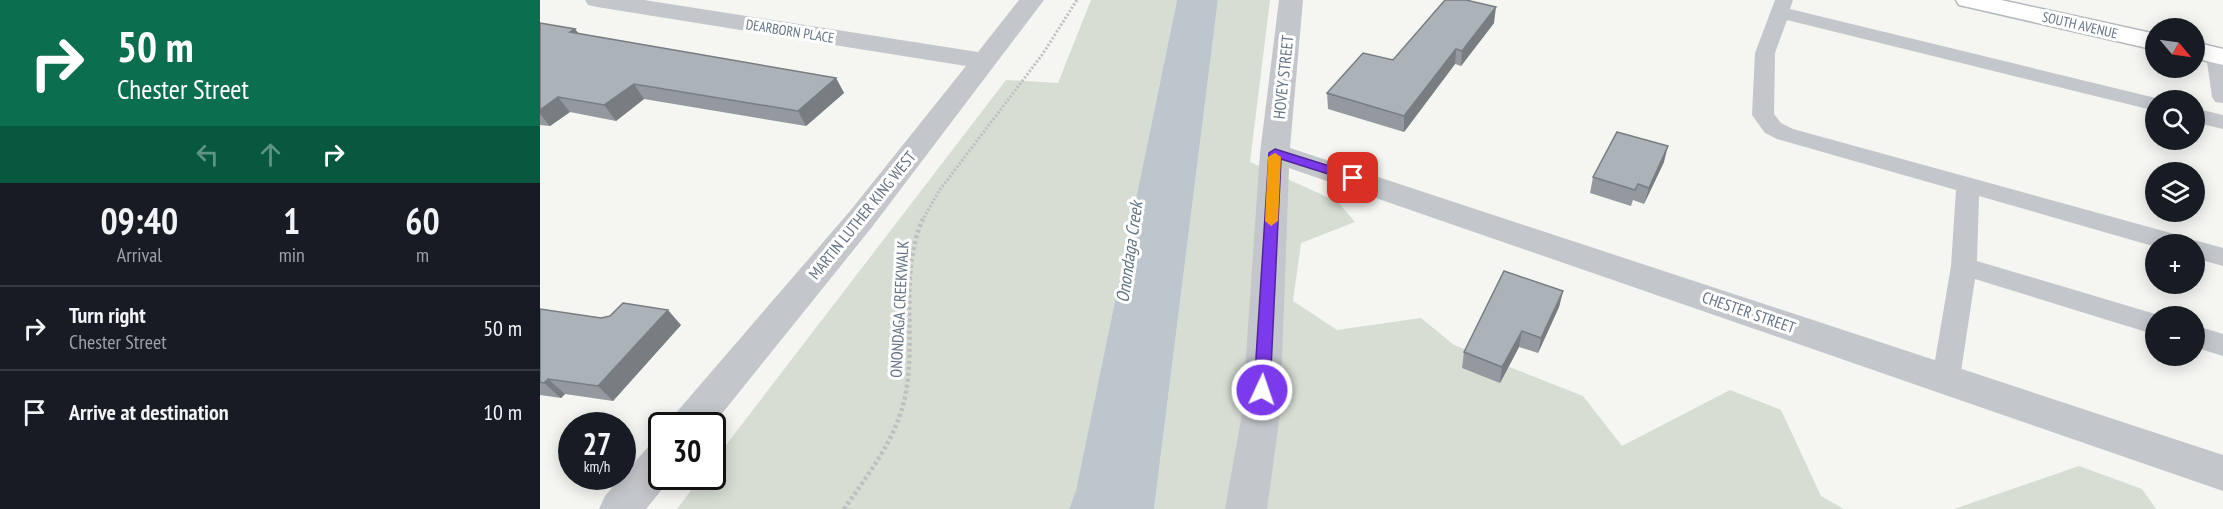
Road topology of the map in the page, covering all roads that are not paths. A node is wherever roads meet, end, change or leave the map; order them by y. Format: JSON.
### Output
{"nodes":[{"id":1,"x":597,"y":0,"type":"edge"},
{"id":2,"x":1032,"y":0,"type":"edge"},
{"id":3,"x":1291,"y":0,"type":"edge"},
{"id":4,"x":1968,"y":0,"type":"edge"},
{"id":5,"x":1781,"y":6,"type":"edge"},
{"id":6,"x":2145,"y":40,"type":"edge"},
{"id":7,"x":2211,"y":54,"type":"edge"},
{"id":8,"x":984,"y":61,"type":"junction"},
{"id":9,"x":2223,"y":97,"type":"edge"},
{"id":10,"x":2145,"y":102,"type":"edge"},
{"id":11,"x":2205,"y":118,"type":"edge"},
{"id":12,"x":2223,"y":122,"type":"edge"},
{"id":13,"x":1275,"y":153,"type":"junction"},
{"id":14,"x":1968,"y":184,"type":"junction"},
{"id":15,"x":2145,"y":235,"type":"edge"},
{"id":16,"x":2205,"y":252,"type":"edge"},
{"id":17,"x":2223,"y":257,"type":"edge"},
{"id":18,"x":1964,"y":266,"type":"junction"},
{"id":19,"x":2145,"y":322,"type":"edge"},
{"id":20,"x":2205,"y":339,"type":"edge"},
{"id":21,"x":2223,"y":345,"type":"edge"},
{"id":22,"x":1946,"y":378,"type":"junction"},
{"id":23,"x":700,"y":412,"type":"edge"},
{"id":24,"x":2223,"y":473,"type":"edge"},
{"id":25,"x":648,"y":476,"type":"edge"},
{"id":26,"x":620,"y":509,"type":"edge"},
{"id":27,"x":1246,"y":509,"type":"edge"}],
"edges":[{"from":1,"to":8,"type":"street","name":"DEARBORN PLACE"},
{"from":2,"to":8,"type":"street","name":"MARTIN LUTHER KING WEST"},
{"from":3,"to":13,"type":"street","name":"HOVEY STREET"},
{"from":4,"to":6,"type":"main road","name":"SOUTH AVENUE"},
{"from":5,"to":10,"type":"lane"},
{"from":5,"to":14,"type":"lane"},
{"from":7,"to":9,"type":"lane"},
{"from":8,"to":23,"type":"street","name":"MARTIN LUTHER KING WEST"},
{"from":11,"to":12,"type":"lane"},
{"from":13,"to":22,"type":"street","name":"CHESTER STREET"},
{"from":13,"to":27,"type":"street","name":"HOVEY STREET"},
{"from":14,"to":15,"type":"lane"},
{"from":14,"to":18,"type":"lane"},
{"from":16,"to":17,"type":"lane"},
{"from":18,"to":19,"type":"lane"},
{"from":18,"to":22,"type":"lane"},
{"from":20,"to":21,"type":"lane"},
{"from":22,"to":24,"type":"street","name":"CHESTER STREET"},
{"from":25,"to":26,"type":"street"}]}
